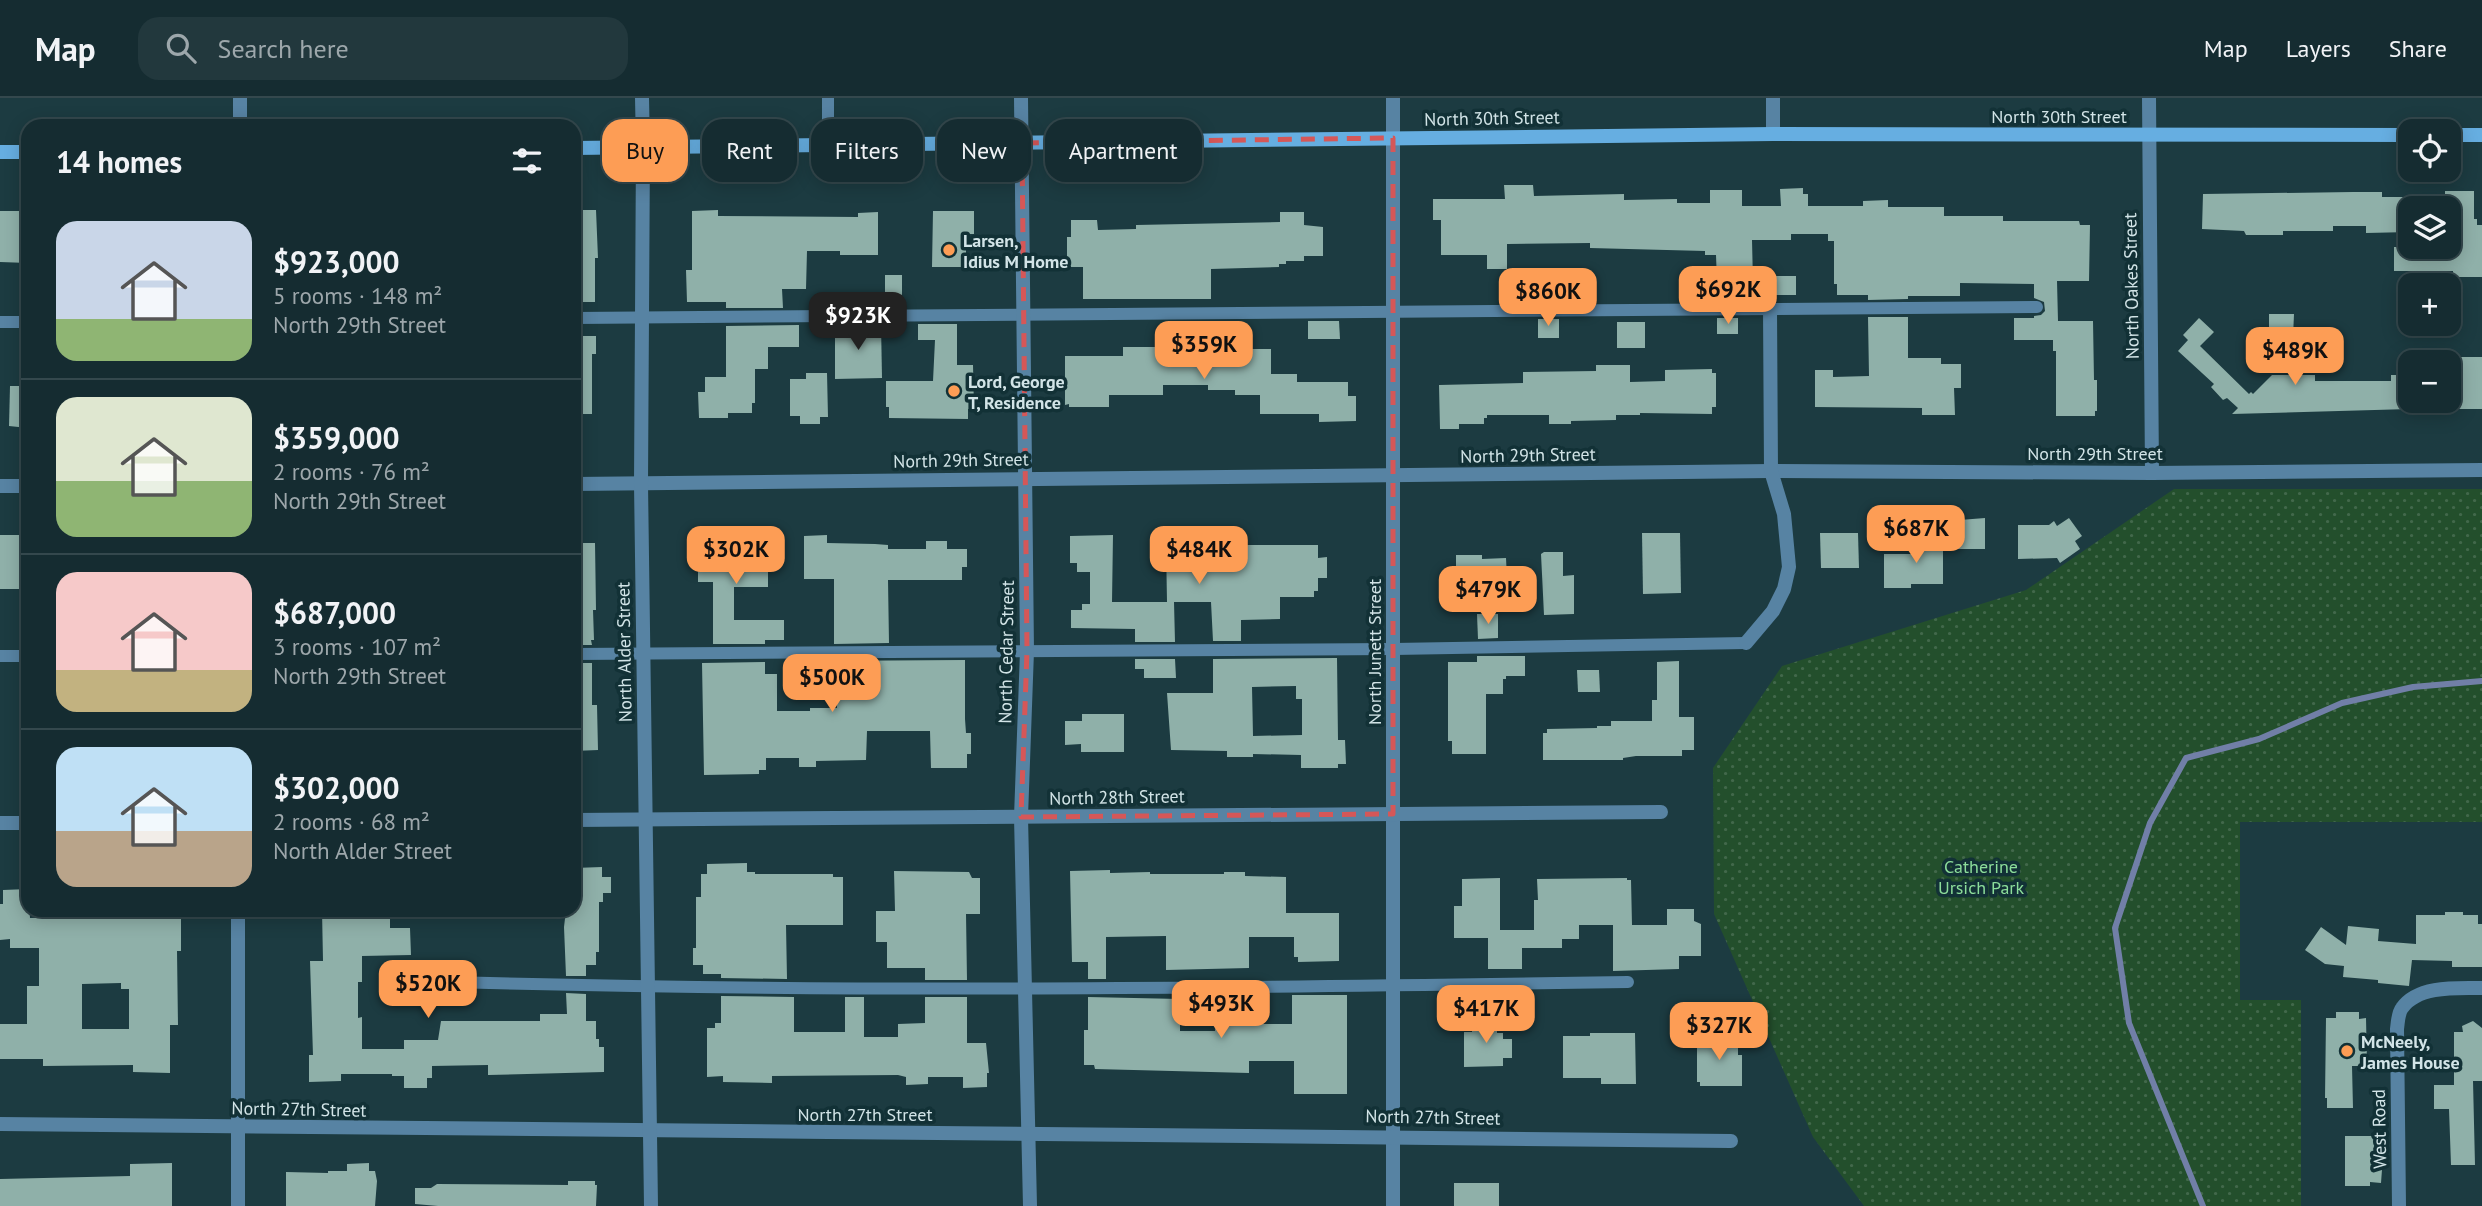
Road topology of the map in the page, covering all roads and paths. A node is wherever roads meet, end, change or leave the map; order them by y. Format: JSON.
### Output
{"nodes":[{"id":1,"x":240,"y":98,"type":"edge"},
{"id":2,"x":642,"y":98,"type":"edge"},
{"id":3,"x":828,"y":98,"type":"edge"},
{"id":4,"x":1021,"y":98,"type":"edge"},
{"id":5,"x":1393,"y":98,"type":"edge"},
{"id":6,"x":1773,"y":98,"type":"edge"},
{"id":7,"x":2149,"y":98,"type":"edge"},
{"id":8,"x":240,"y":119,"type":"edge"},
{"id":9,"x":642,"y":119,"type":"edge"},
{"id":10,"x":828,"y":119,"type":"edge"},
{"id":11,"x":1021,"y":119,"type":"edge"},
{"id":12,"x":1773,"y":134,"type":"junction"},
{"id":13,"x":2149,"y":135,"type":"junction"},
{"id":14,"x":2398,"y":135,"type":"edge"},
{"id":15,"x":2461,"y":135,"type":"edge"},
{"id":16,"x":2482,"y":135,"type":"edge"},
{"id":17,"x":1393,"y":138,"type":"junction"},
{"id":18,"x":1031,"y":143,"type":"edge"},
{"id":19,"x":811,"y":145,"type":"edge"},
{"id":20,"x":688,"y":147,"type":"edge"},
{"id":21,"x":581,"y":148,"type":"edge"},
{"id":22,"x":602,"y":148,"type":"edge"},
{"id":23,"x":0,"y":152,"type":"edge"},
{"id":24,"x":21,"y":152,"type":"edge"},
{"id":25,"x":643,"y":182,"type":"edge"},
{"id":26,"x":1022,"y":182,"type":"edge"},
{"id":27,"x":2037,"y":307,"type":"dead end"},
{"id":28,"x":1770,"y":309,"type":"junction"},
{"id":29,"x":1393,"y":312,"type":"junction"},
{"id":30,"x":1024,"y":314,"type":"junction"},
{"id":31,"x":581,"y":318,"type":"edge"},
{"id":32,"x":641,"y":318,"type":"junction"},
{"id":33,"x":21,"y":322,"type":"edge"},
{"id":34,"x":0,"y":323,"type":"edge"},
{"id":35,"x":2482,"y":470,"type":"edge"},
{"id":36,"x":1771,"y":471,"type":"junction"},
{"id":37,"x":2152,"y":473,"type":"junction"},
{"id":38,"x":1393,"y":476,"type":"junction"},
{"id":39,"x":1025,"y":478,"type":"junction"},
{"id":40,"x":581,"y":484,"type":"edge"},
{"id":41,"x":641,"y":484,"type":"junction"},
{"id":42,"x":0,"y":486,"type":"edge"},
{"id":43,"x":21,"y":486,"type":"edge"},
{"id":44,"x":1746,"y":643,"type":"joint"},
{"id":45,"x":1394,"y":649,"type":"junction"},
{"id":46,"x":1027,"y":651,"type":"junction"},
{"id":47,"x":581,"y":654,"type":"edge"},
{"id":48,"x":643,"y":654,"type":"junction"},
{"id":49,"x":0,"y":656,"type":"edge"},
{"id":50,"x":21,"y":656,"type":"edge"},
{"id":51,"x":1661,"y":812,"type":"dead end"},
{"id":52,"x":1393,"y":814,"type":"junction"},
{"id":53,"x":1021,"y":817,"type":"junction"},
{"id":54,"x":646,"y":819,"type":"junction"},
{"id":55,"x":581,"y":820,"type":"edge"},
{"id":56,"x":21,"y":822,"type":"edge"},
{"id":57,"x":0,"y":823,"type":"edge"},
{"id":58,"x":238,"y":917,"type":"edge"},
{"id":59,"x":450,"y":982,"type":"dead end"},
{"id":60,"x":1628,"y":982,"type":"dead end"},
{"id":61,"x":1392,"y":985,"type":"junction"},
{"id":62,"x":649,"y":987,"type":"junction"},
{"id":63,"x":1024,"y":988,"type":"junction"},
{"id":64,"x":2482,"y":988,"type":"edge"},
{"id":65,"x":0,"y":1124,"type":"edge"},
{"id":66,"x":238,"y":1128,"type":"junction"},
{"id":67,"x":650,"y":1132,"type":"junction"},
{"id":68,"x":1027,"y":1134,"type":"junction"},
{"id":69,"x":1393,"y":1135,"type":"junction"},
{"id":70,"x":1731,"y":1141,"type":"dead end"},
{"id":71,"x":238,"y":1206,"type":"edge"},
{"id":72,"x":651,"y":1206,"type":"edge"},
{"id":73,"x":1030,"y":1206,"type":"edge"},
{"id":74,"x":1393,"y":1206,"type":"edge"},
{"id":75,"x":2399,"y":1206,"type":"edge"}],
"edges":[{"from":1,"to":8,"type":"street"},
{"from":2,"to":9,"type":"street","name":"North Alder Street"},
{"from":3,"to":10,"type":"lane"},
{"from":4,"to":11,"type":"street","name":"North Cedar Street"},
{"from":5,"to":17,"type":"street","name":"North Junett Street"},
{"from":6,"to":12,"type":"street"},
{"from":7,"to":13,"type":"street","name":"North Oakes Street"},
{"from":12,"to":13,"type":"main road","name":"North 30th Street"},
{"from":12,"to":17,"type":"main road","name":"North 30th Street"},
{"from":13,"to":14,"type":"main road","name":"North 30th Street"},
{"from":13,"to":37,"type":"street","name":"North Oakes Street"},
{"from":15,"to":16,"type":"main road"},
{"from":17,"to":18,"type":"main road","name":"North 30th Street"},
{"from":17,"to":29,"type":"street","name":"North Junett Street"},
{"from":19,"to":20,"type":"main road","name":"North 30th Street"},
{"from":21,"to":22,"type":"main road","name":"North 30th Street"},
{"from":23,"to":24,"type":"main road"},
{"from":25,"to":32,"type":"street","name":"North Alder Street"},
{"from":26,"to":30,"type":"street","name":"North Cedar Street"},
{"from":27,"to":28,"type":"lane"},
{"from":28,"to":29,"type":"lane"},
{"from":28,"to":36,"type":"street"},
{"from":29,"to":30,"type":"lane"},
{"from":29,"to":38,"type":"street","name":"North Junett Street"},
{"from":30,"to":32,"type":"lane"},
{"from":30,"to":39,"type":"street","name":"North Cedar Street"},
{"from":31,"to":32,"type":"lane"},
{"from":32,"to":41,"type":"street","name":"North Alder Street"},
{"from":33,"to":34,"type":"lane"},
{"from":35,"to":37,"type":"street","name":"North 29th Street"},
{"from":36,"to":37,"type":"street","name":"North 29th Street"},
{"from":36,"to":38,"type":"street","name":"North 29th Street"},
{"from":36,"to":44,"type":"street"},
{"from":38,"to":39,"type":"street","name":"North 29th Street"},
{"from":38,"to":45,"type":"street","name":"North Junett Street"},
{"from":39,"to":41,"type":"street","name":"North 29th Street"},
{"from":39,"to":46,"type":"street","name":"North Cedar Street"},
{"from":40,"to":41,"type":"street","name":"North 29th Street"},
{"from":41,"to":48,"type":"street","name":"North Alder Street"},
{"from":42,"to":43,"type":"street"},
{"from":44,"to":45,"type":"lane"},
{"from":45,"to":46,"type":"lane"},
{"from":45,"to":52,"type":"street","name":"North Junett Street"},
{"from":46,"to":48,"type":"lane"},
{"from":46,"to":53,"type":"street","name":"North Cedar Street"},
{"from":47,"to":48,"type":"lane"},
{"from":48,"to":54,"type":"street","name":"North Alder Street"},
{"from":49,"to":50,"type":"lane"},
{"from":51,"to":52,"type":"street","name":"North 28th Street"},
{"from":52,"to":53,"type":"street","name":"North 28th Street"},
{"from":52,"to":61,"type":"street","name":"North Junett Street"},
{"from":53,"to":54,"type":"street","name":"North 28th Street"},
{"from":53,"to":63,"type":"street","name":"North Cedar Street"},
{"from":54,"to":55,"type":"street","name":"North 28th Street"},
{"from":54,"to":62,"type":"street","name":"North Alder Street"},
{"from":56,"to":57,"type":"street"},
{"from":58,"to":66,"type":"street"},
{"from":59,"to":62,"type":"lane"},
{"from":60,"to":61,"type":"lane"},
{"from":61,"to":63,"type":"lane"},
{"from":61,"to":69,"type":"street","name":"North Junett Street"},
{"from":62,"to":63,"type":"lane"},
{"from":62,"to":67,"type":"street","name":"North Alder Street"},
{"from":63,"to":68,"type":"street","name":"North Cedar Street"},
{"from":64,"to":75,"type":"street","name":"West Road"},
{"from":65,"to":66,"type":"street","name":"North 27th Street"},
{"from":66,"to":67,"type":"street","name":"North 27th Street"},
{"from":66,"to":71,"type":"street"},
{"from":67,"to":68,"type":"street","name":"North 27th Street"},
{"from":67,"to":72,"type":"street","name":"North Alder Street"},
{"from":68,"to":69,"type":"street","name":"North 27th Street"},
{"from":68,"to":73,"type":"street","name":"North Cedar Street"},
{"from":69,"to":70,"type":"street","name":"North 27th Street"},
{"from":69,"to":74,"type":"street","name":"North Junett Street"}]}
